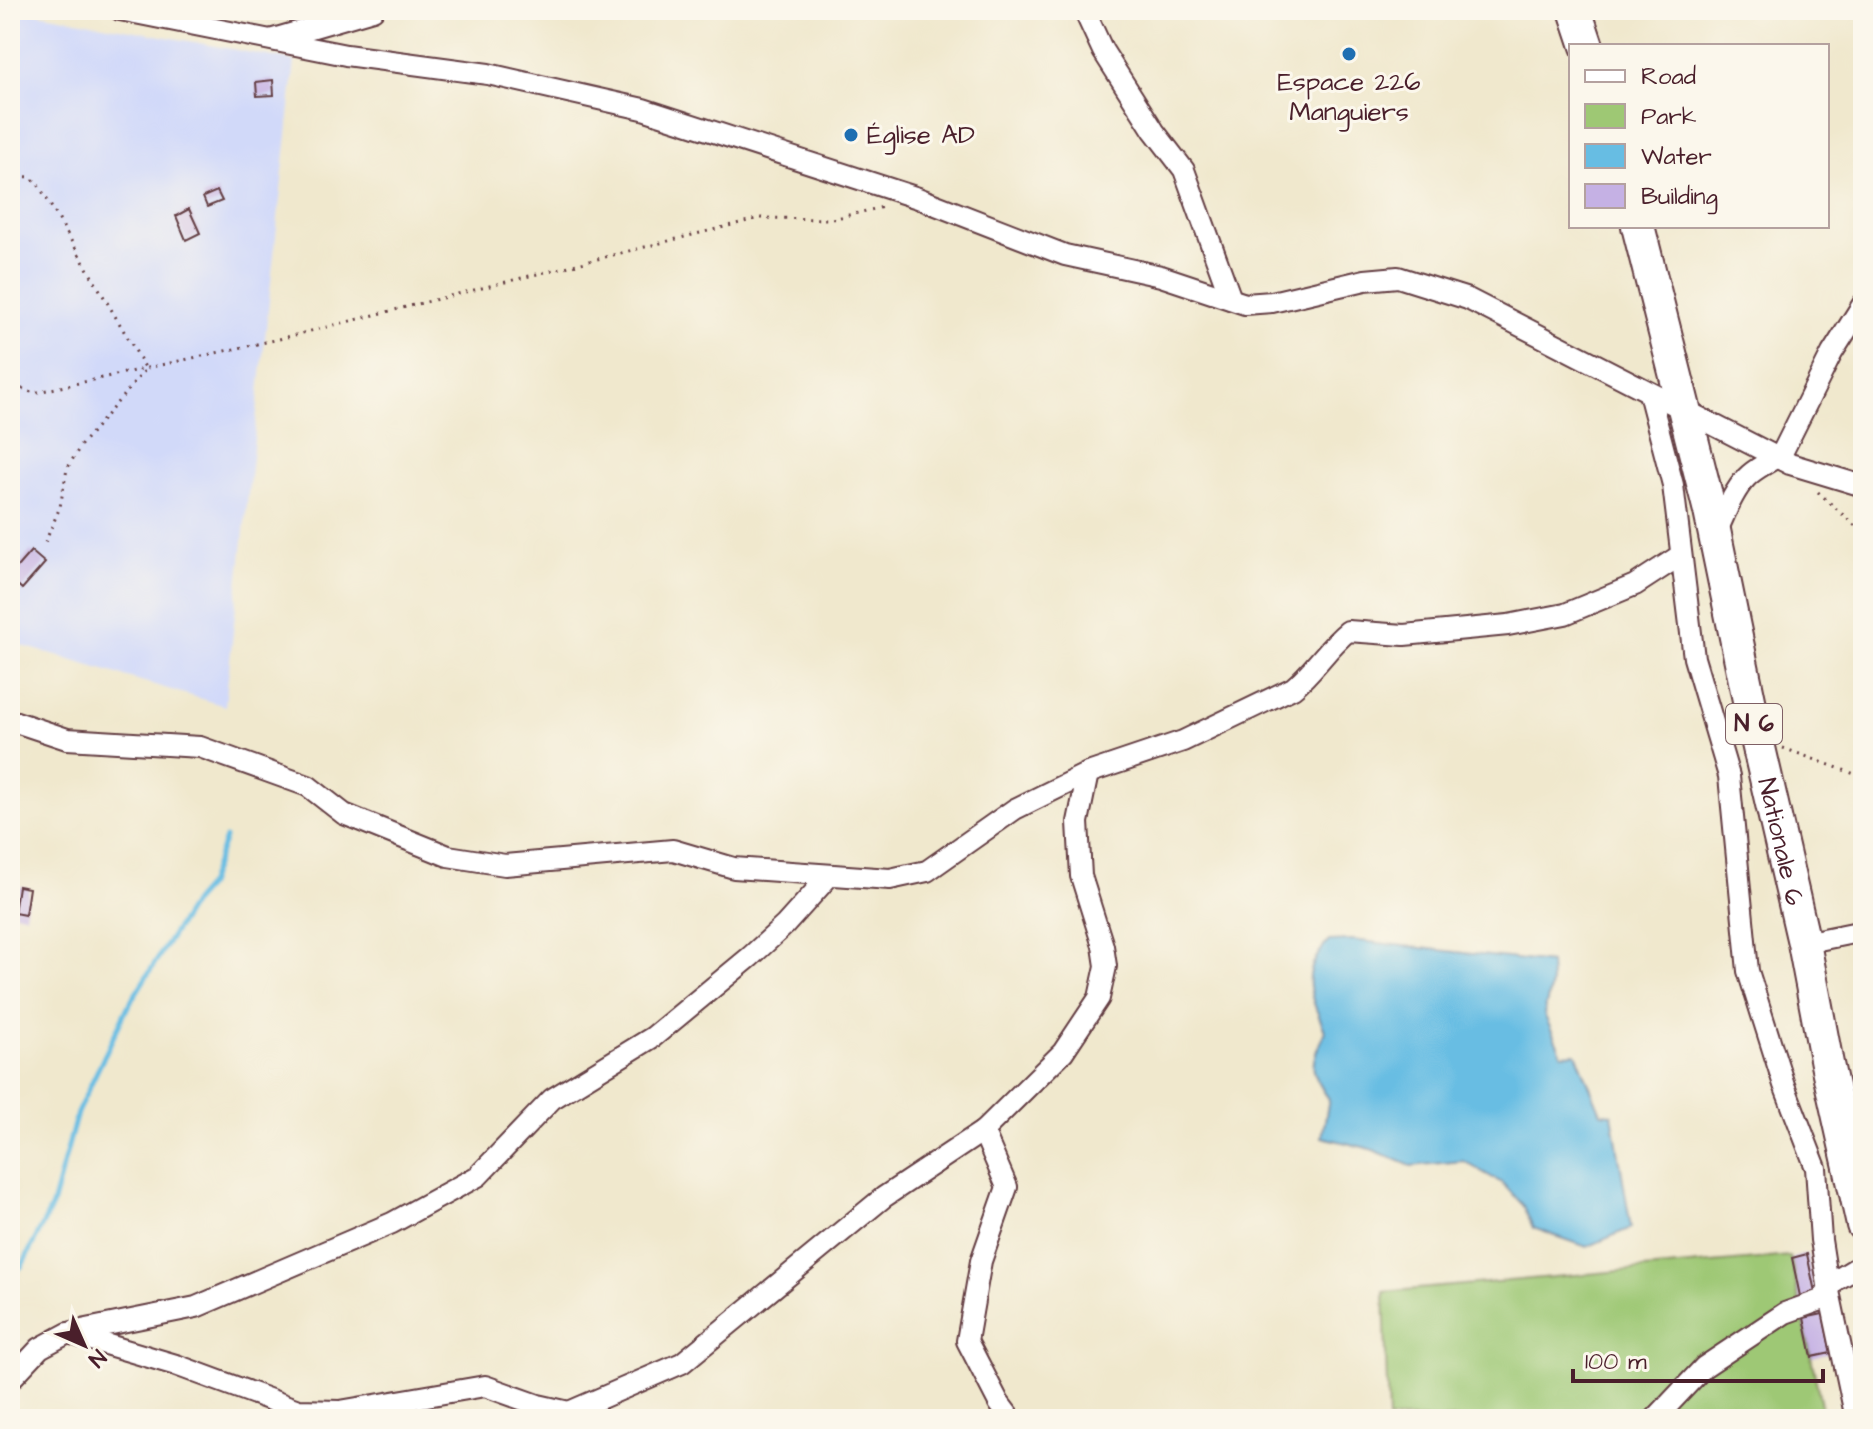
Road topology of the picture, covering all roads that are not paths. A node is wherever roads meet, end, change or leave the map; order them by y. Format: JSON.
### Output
{"nodes":[{"id":1,"x":120,"y":10,"type":"edge"},
{"id":2,"x":373,"y":10,"type":"edge"},
{"id":3,"x":1084,"y":10,"type":"edge"},
{"id":4,"x":1575,"y":10,"type":"edge"},
{"id":5,"x":269,"y":40,"type":"junction"},
{"id":6,"x":1586,"y":44,"type":"edge"},
{"id":7,"x":1639,"y":228,"type":"edge"},
{"id":8,"x":1231,"y":299,"type":"junction"},
{"id":9,"x":1863,"y":304,"type":"edge"},
{"id":10,"x":1649,"y":393,"type":"junction"},
{"id":11,"x":1685,"y":412,"type":"junction"},
{"id":12,"x":1783,"y":461,"type":"junction"},
{"id":13,"x":1863,"y":486,"type":"edge"},
{"id":14,"x":1715,"y":535,"type":"junction"},
{"id":15,"x":1681,"y":555,"type":"junction"},
{"id":16,"x":10,"y":720,"type":"edge"},
{"id":17,"x":1088,"y":773,"type":"junction"},
{"id":18,"x":830,"y":875,"type":"junction"},
{"id":19,"x":1863,"y":931,"type":"edge"},
{"id":20,"x":1804,"y":943,"type":"junction"},
{"id":21,"x":983,"y":1131,"type":"junction"},
{"id":22,"x":1863,"y":1225,"type":"edge"},
{"id":23,"x":1863,"y":1264,"type":"edge"},
{"id":24,"x":1829,"y":1291,"type":"junction"},
{"id":25,"x":68,"y":1333,"type":"junction"},
{"id":26,"x":10,"y":1380,"type":"edge"},
{"id":27,"x":1011,"y":1419,"type":"edge"},
{"id":28,"x":1655,"y":1419,"type":"edge"},
{"id":29,"x":1856,"y":1419,"type":"edge"}],
"edges":[{"from":1,"to":5,"type":"street"},
{"from":2,"to":5,"type":"street"},
{"from":3,"to":8,"type":"street"},
{"from":4,"to":6,"type":"main road"},
{"from":5,"to":8,"type":"street"},
{"from":7,"to":11,"type":"main road","name":"Nationale 6","number":"N 6"},
{"from":8,"to":10,"type":"street"},
{"from":9,"to":12,"type":"street"},
{"from":10,"to":11,"type":"street"},
{"from":10,"to":15,"type":"street"},
{"from":11,"to":12,"type":"street"},
{"from":11,"to":14,"type":"main road","name":"Nationale 6","number":"N 6"},
{"from":12,"to":13,"type":"street"},
{"from":12,"to":14,"type":"street"},
{"from":14,"to":20,"type":"main road","name":"Nationale 6","number":"N 6"},
{"from":15,"to":17,"type":"street"},
{"from":15,"to":24,"type":"street"},
{"from":16,"to":18,"type":"street"},
{"from":17,"to":18,"type":"street"},
{"from":17,"to":21,"type":"street"},
{"from":18,"to":25,"type":"street"},
{"from":19,"to":20,"type":"street"},
{"from":20,"to":22,"type":"main road","name":"Nationale 6","number":"N 6"},
{"from":21,"to":25,"type":"street"},
{"from":21,"to":27,"type":"street"},
{"from":23,"to":24,"type":"street"},
{"from":24,"to":28,"type":"street"},
{"from":24,"to":29,"type":"street"},
{"from":25,"to":26,"type":"street"}]}
